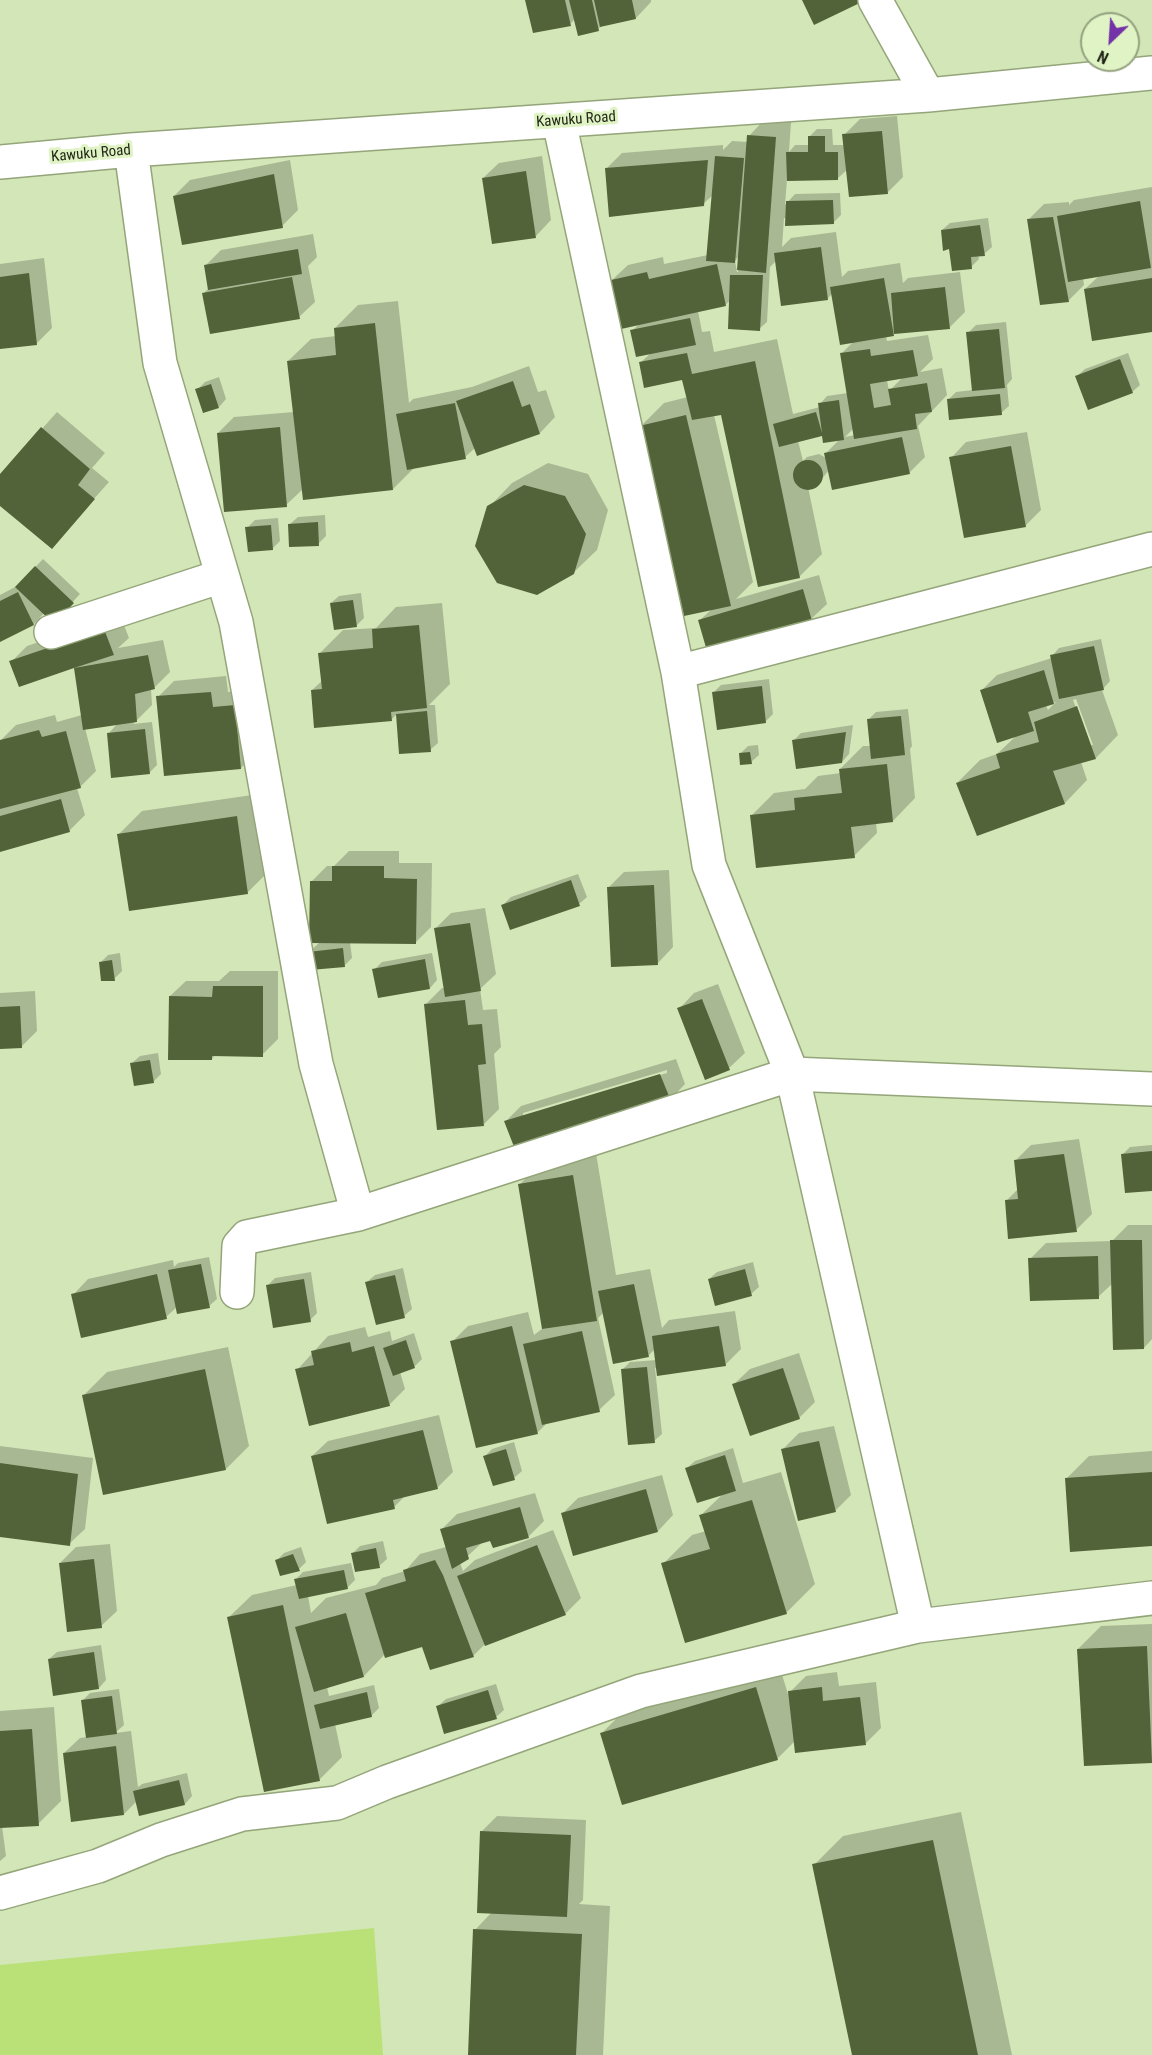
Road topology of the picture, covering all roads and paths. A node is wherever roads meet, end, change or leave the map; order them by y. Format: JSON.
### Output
{"nodes":[{"id":1,"x":874,"y":0,"type":"edge"},
{"id":2,"x":1152,"y":73,"type":"edge"},
{"id":3,"x":928,"y":95,"type":"junction"},
{"id":4,"x":559,"y":121,"type":"junction"},
{"id":5,"x":131,"y":150,"type":"junction"},
{"id":6,"x":0,"y":162,"type":"edge"},
{"id":7,"x":1152,"y":549,"type":"edge"},
{"id":8,"x":222,"y":576,"type":"junction"},
{"id":9,"x":51,"y":632,"type":"dead end"},
{"id":10,"x":678,"y":672,"type":"junction"},
{"id":11,"x":792,"y":1074,"type":"junction"},
{"id":12,"x":1152,"y":1089,"type":"edge"},
{"id":13,"x":358,"y":1214,"type":"junction"},
{"id":14,"x":237,"y":1292,"type":"dead end"},
{"id":15,"x":1152,"y":1598,"type":"edge"},
{"id":16,"x":918,"y":1626,"type":"junction"},
{"id":17,"x":0,"y":1893,"type":"edge"}],
"edges":[{"from":1,"to":3,"type":"street"},
{"from":2,"to":3,"type":"street","name":"Kawuku Road"},
{"from":3,"to":4,"type":"street","name":"Kawuku Road"},
{"from":4,"to":5,"type":"street","name":"Kawuku Road"},
{"from":4,"to":10,"type":"street"},
{"from":5,"to":6,"type":"street","name":"Kawuku Road"},
{"from":5,"to":8,"type":"street"},
{"from":7,"to":10,"type":"street"},
{"from":8,"to":9,"type":"street"},
{"from":8,"to":13,"type":"street"},
{"from":10,"to":11,"type":"street"},
{"from":11,"to":12,"type":"street"},
{"from":11,"to":13,"type":"street"},
{"from":11,"to":16,"type":"street"},
{"from":13,"to":14,"type":"street"},
{"from":15,"to":16,"type":"street"},
{"from":16,"to":17,"type":"street"}]}
